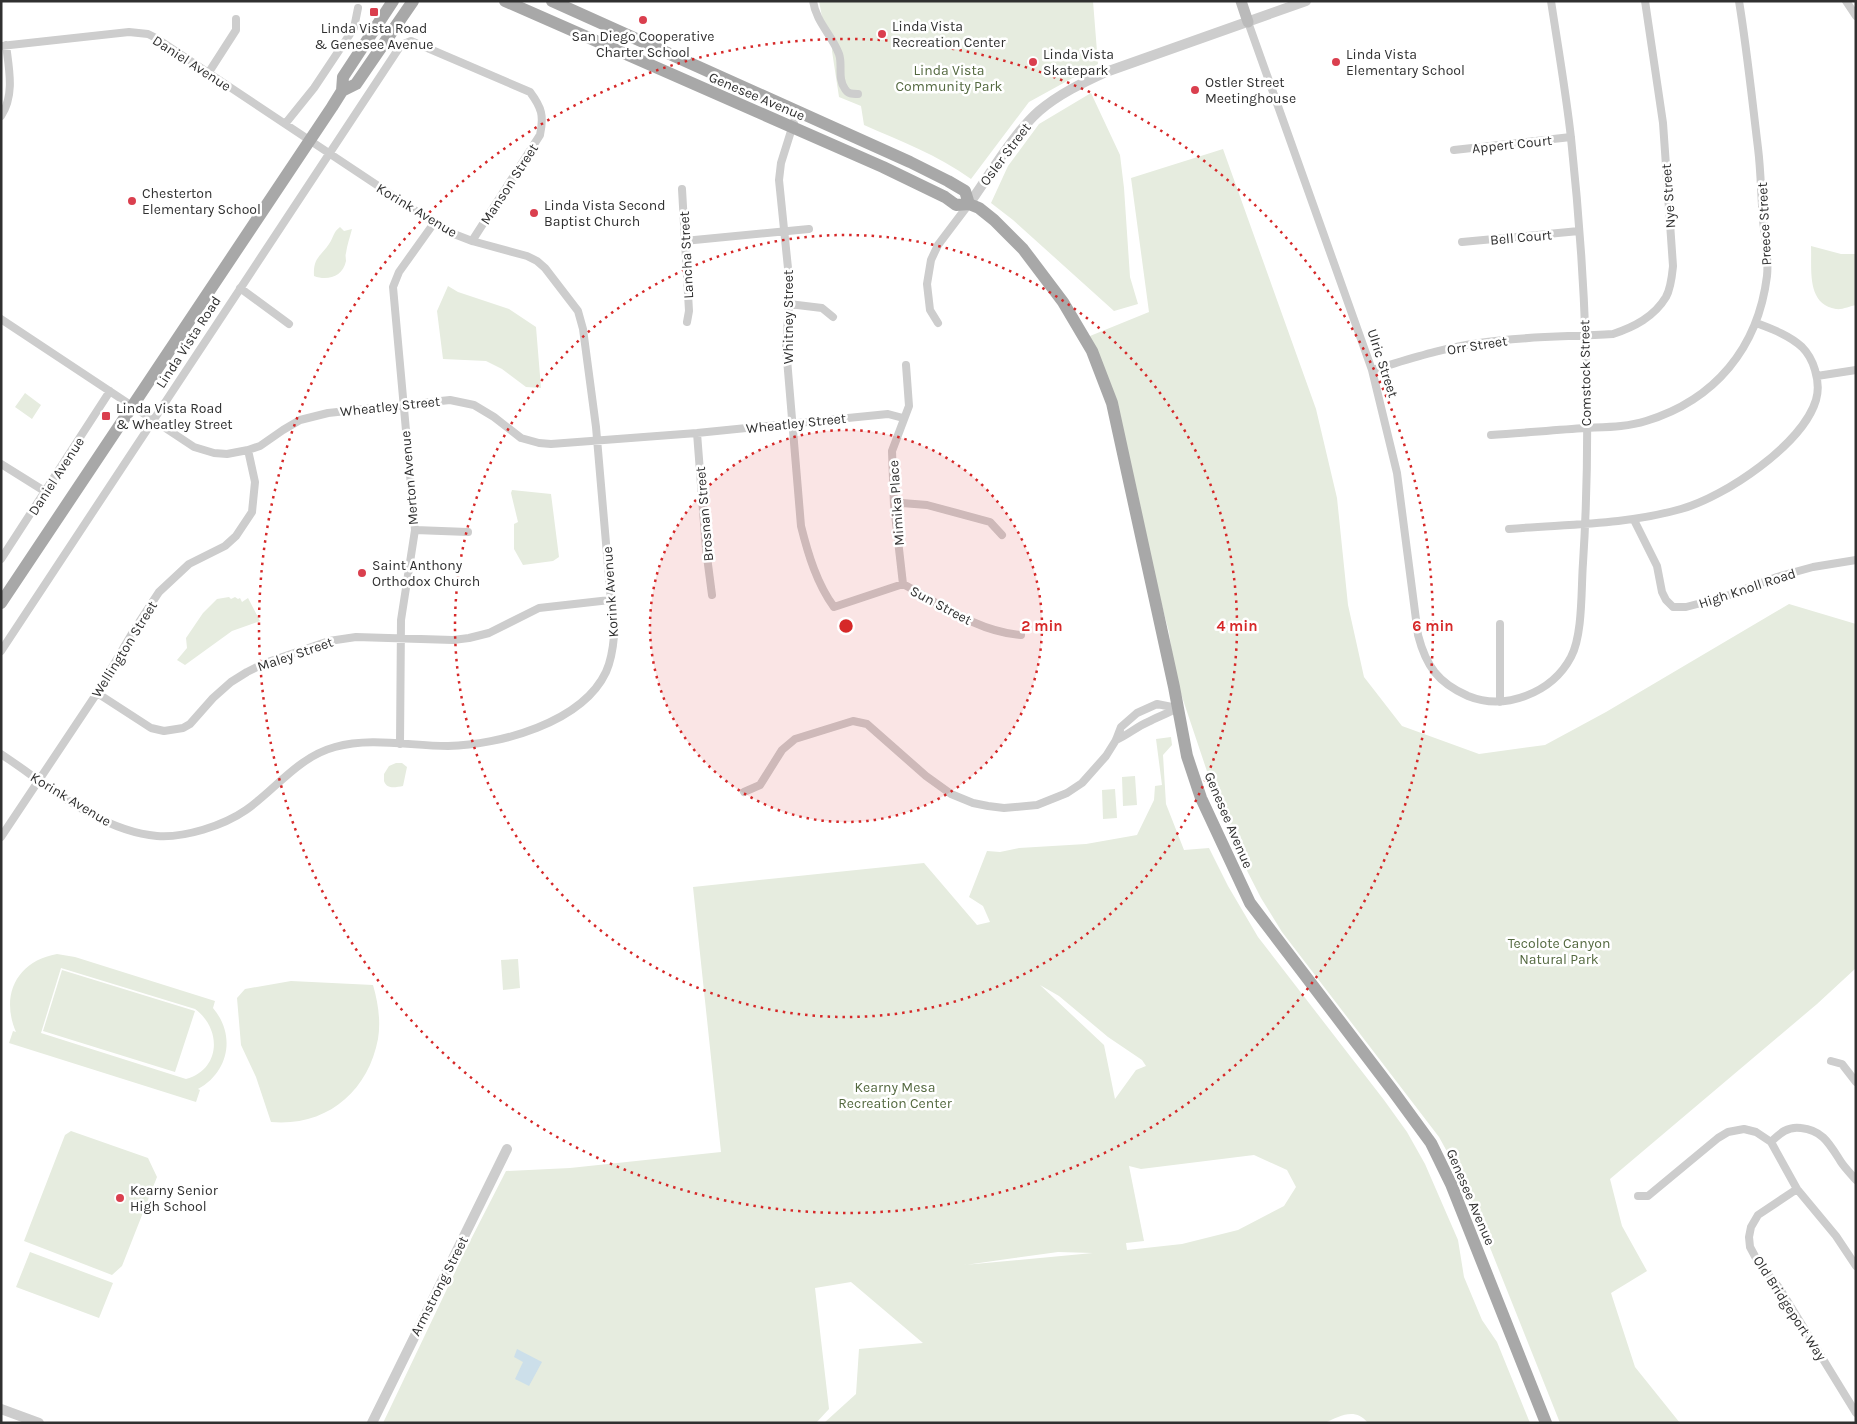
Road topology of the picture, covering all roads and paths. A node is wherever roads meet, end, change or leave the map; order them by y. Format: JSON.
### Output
{"nodes":[{"id":1,"x":393,"y":1,"type":"edge"},
{"id":2,"x":413,"y":1,"type":"edge"},
{"id":3,"x":505,"y":1,"type":"edge"},
{"id":4,"x":552,"y":1,"type":"edge"},
{"id":5,"x":813,"y":1,"type":"edge"},
{"id":6,"x":1241,"y":1,"type":"edge"},
{"id":7,"x":1306,"y":1,"type":"edge"},
{"id":8,"x":1551,"y":1,"type":"edge"},
{"id":9,"x":1645,"y":1,"type":"edge"},
{"id":10,"x":1739,"y":1,"type":"edge"},
{"id":11,"x":1846,"y":1,"type":"edge"},
{"id":12,"x":358,"y":8,"type":"dead end"},
{"id":13,"x":1856,"y":16,"type":"edge"},
{"id":14,"x":236,"y":19,"type":"dead end"},
{"id":15,"x":1248,"y":22,"type":"junction"},
{"id":16,"x":4,"y":45,"type":"edge"},
{"id":17,"x":398,"y":48,"type":"joint"},
{"id":18,"x":209,"y":72,"type":"junction"},
{"id":19,"x":342,"y":91,"type":"junction"},
{"id":20,"x":858,"y":94,"type":"dead end"},
{"id":21,"x":797,"y":112,"type":"junction"},
{"id":22,"x":1,"y":116,"type":"edge"},
{"id":23,"x":285,"y":124,"type":"junction"},
{"id":24,"x":792,"y":127,"type":"junction"},
{"id":25,"x":1571,"y":137,"type":"junction"},
{"id":26,"x":309,"y":140,"type":"junction"},
{"id":27,"x":1454,"y":150,"type":"dead end"},
{"id":28,"x":330,"y":154,"type":"junction"},
{"id":29,"x":682,"y":189,"type":"dead end"},
{"id":30,"x":969,"y":204,"type":"junction"},
{"id":31,"x":434,"y":223,"type":"junction"},
{"id":32,"x":809,"y":229,"type":"dead end"},
{"id":33,"x":785,"y":230,"type":"junction"},
{"id":34,"x":1579,"y":231,"type":"junction"},
{"id":35,"x":472,"y":241,"type":"junction"},
{"id":36,"x":684,"y":241,"type":"junction"},
{"id":37,"x":1462,"y":242,"type":"dead end"},
{"id":38,"x":240,"y":288,"type":"junction"},
{"id":39,"x":789,"y":304,"type":"junction"},
{"id":40,"x":833,"y":316,"type":"dead end"},
{"id":41,"x":1,"y":319,"type":"edge"},
{"id":42,"x":687,"y":322,"type":"dead end"},
{"id":43,"x":938,"y":323,"type":"dead end"},
{"id":44,"x":1756,"y":323,"type":"junction"},
{"id":45,"x":289,"y":324,"type":"dead end"},
{"id":46,"x":1585,"y":336,"type":"junction"},
{"id":47,"x":906,"y":365,"type":"dead end"},
{"id":48,"x":1372,"y":370,"type":"junction"},
{"id":49,"x":1856,"y":370,"type":"edge"},
{"id":50,"x":1817,"y":376,"type":"junction"},
{"id":51,"x":110,"y":392,"type":"junction"},
{"id":52,"x":402,"y":405,"type":"junction"},
{"id":53,"x":132,"y":406,"type":"junction"},
{"id":54,"x":903,"y":418,"type":"junction"},
{"id":55,"x":154,"y":421,"type":"junction"},
{"id":56,"x":793,"y":423,"type":"junction"},
{"id":57,"x":1586,"y":428,"type":"junction"},
{"id":58,"x":697,"y":433,"type":"junction"},
{"id":59,"x":1491,"y":435,"type":"dead end"},
{"id":60,"x":598,"y":441,"type":"junction"},
{"id":61,"x":248,"y":450,"type":"junction"},
{"id":62,"x":1,"y":464,"type":"edge"},
{"id":63,"x":46,"y":492,"type":"junction"},
{"id":64,"x":894,"y":505,"type":"junction"},
{"id":65,"x":1634,"y":520,"type":"junction"},
{"id":66,"x":1585,"y":523,"type":"junction"},
{"id":67,"x":1509,"y":529,"type":"dead end"},
{"id":68,"x":415,"y":530,"type":"junction"},
{"id":69,"x":468,"y":532,"type":"dead end"},
{"id":70,"x":1002,"y":535,"type":"dead end"},
{"id":71,"x":1,"y":559,"type":"edge"},
{"id":72,"x":1856,"y":560,"type":"edge"},
{"id":73,"x":903,"y":584,"type":"junction"},
{"id":74,"x":712,"y":595,"type":"dead end"},
{"id":75,"x":610,"y":600,"type":"junction"},
{"id":76,"x":1,"y":603,"type":"edge"},
{"id":77,"x":834,"y":607,"type":"joint"},
{"id":78,"x":1500,"y":624,"type":"dead end"},
{"id":79,"x":1020,"y":635,"type":"dead end"},
{"id":80,"x":400,"y":638,"type":"junction"},
{"id":81,"x":1,"y":651,"type":"edge"},
{"id":82,"x":97,"y":693,"type":"junction"},
{"id":83,"x":1500,"y":702,"type":"junction"},
{"id":84,"x":1176,"y":708,"type":"junction"},
{"id":85,"x":1116,"y":740,"type":"junction"},
{"id":86,"x":400,"y":744,"type":"junction"},
{"id":87,"x":1,"y":754,"type":"edge"},
{"id":88,"x":39,"y":780,"type":"junction"},
{"id":89,"x":744,"y":792,"type":"dead end"},
{"id":90,"x":1,"y":837,"type":"edge"},
{"id":91,"x":1831,"y":1061,"type":"dead end"},
{"id":92,"x":1856,"y":1082,"type":"edge"},
{"id":93,"x":1771,"y":1142,"type":"junction"},
{"id":94,"x":507,"y":1149,"type":"dead end"},
{"id":95,"x":1856,"y":1180,"type":"edge"},
{"id":96,"x":1797,"y":1189,"type":"junction"},
{"id":97,"x":1638,"y":1196,"type":"dead end"},
{"id":98,"x":1856,"y":1266,"type":"edge"},
{"id":99,"x":1,"y":1409,"type":"edge"},
{"id":100,"x":1856,"y":1413,"type":"edge"},
{"id":101,"x":39,"y":1423,"type":"edge"},
{"id":102,"x":372,"y":1423,"type":"edge"},
{"id":103,"x":1546,"y":1423,"type":"edge"}],
"edges":[{"from":1,"to":19,"type":"main road","name":"Linda Vista Road"},
{"from":2,"to":19,"type":"main road","name":"Linda Vista Road"},
{"from":3,"to":24,"type":"main road","name":"Genesee Avenue"},
{"from":4,"to":21,"type":"main road","name":"Genesee Avenue"},
{"from":5,"to":20,"type":"street"},
{"from":6,"to":15,"type":"main road","name":"Ulric Street"},
{"from":7,"to":15,"type":"street","name":"Osler Street"},
{"from":8,"to":25,"type":"street","name":"Comstock Street"},
{"from":9,"to":46,"type":"street","name":"Nye Street"},
{"from":10,"to":44,"type":"street","name":"Preece Street"},
{"from":11,"to":13,"type":"street"},
{"from":12,"to":23,"type":"street"},
{"from":14,"to":18,"type":"street"},
{"from":15,"to":30,"type":"street","name":"Osler Street"},
{"from":15,"to":48,"type":"street","name":"Ulric Street"},
{"from":16,"to":18,"type":"street","name":"Daniel Avenue"},
{"from":16,"to":22,"type":"street"},
{"from":17,"to":28,"type":"street","name":"Linda Vista Road"},
{"from":17,"to":35,"type":"street","name":"Manson Street"},
{"from":18,"to":23,"type":"street","name":"Daniel Avenue"},
{"from":19,"to":26,"type":"main road","name":"Linda Vista Road"},
{"from":21,"to":24,"type":"street","name":"Whitney Street"},
{"from":21,"to":30,"type":"main road","name":"Genesee Avenue"},
{"from":23,"to":26,"type":"street","name":"Daniel Avenue"},
{"from":24,"to":30,"type":"main road","name":"Genesee Avenue"},
{"from":24,"to":33,"type":"street","name":"Whitney Street"},
{"from":25,"to":27,"type":"street","name":"Appert Court"},
{"from":25,"to":34,"type":"street","name":"Comstock Street"},
{"from":26,"to":28,"type":"street","name":"Korink Avenue"},
{"from":26,"to":53,"type":"main road","name":"Linda Vista Road"},
{"from":28,"to":31,"type":"street","name":"Korink Avenue"},
{"from":28,"to":38,"type":"street","name":"Linda Vista Road"},
{"from":29,"to":36,"type":"street","name":"Lancha Street"},
{"from":30,"to":43,"type":"street","name":"Osler Street"},
{"from":30,"to":84,"type":"main road","name":"Genesee Avenue"},
{"from":31,"to":35,"type":"street","name":"Korink Avenue"},
{"from":31,"to":52,"type":"street","name":"Merton Avenue"},
{"from":32,"to":33,"type":"street"},
{"from":33,"to":36,"type":"street"},
{"from":33,"to":39,"type":"street","name":"Whitney Street"},
{"from":34,"to":37,"type":"street","name":"Bell Court"},
{"from":34,"to":46,"type":"street","name":"Comstock Street"},
{"from":35,"to":60,"type":"street","name":"Korink Avenue"},
{"from":36,"to":42,"type":"street","name":"Lancha Street"},
{"from":38,"to":45,"type":"street"},
{"from":38,"to":55,"type":"street","name":"Linda Vista Road"},
{"from":39,"to":40,"type":"street"},
{"from":39,"to":56,"type":"street","name":"Whitney Street"},
{"from":41,"to":51,"type":"street","name":"Wheatley Street"},
{"from":44,"to":50,"type":"street"},
{"from":44,"to":57,"type":"street","name":"Preece Street"},
{"from":46,"to":48,"type":"street","name":"Orr Street"},
{"from":46,"to":57,"type":"street","name":"Comstock Street"},
{"from":47,"to":54,"type":"street","name":"Mimika Place"},
{"from":48,"to":83,"type":"street","name":"Ulric Street"},
{"from":49,"to":50,"type":"street"},
{"from":50,"to":65,"type":"street"},
{"from":51,"to":53,"type":"street","name":"Wheatley Street"},
{"from":51,"to":63,"type":"street","name":"Daniel Avenue"},
{"from":52,"to":60,"type":"street","name":"Wheatley Street"},
{"from":52,"to":61,"type":"street","name":"Wheatley Street"},
{"from":52,"to":68,"type":"street","name":"Merton Avenue"},
{"from":53,"to":55,"type":"street","name":"Wheatley Street"},
{"from":53,"to":76,"type":"main road","name":"Linda Vista Road"},
{"from":54,"to":56,"type":"street","name":"Wheatley Street"},
{"from":54,"to":64,"type":"street","name":"Mimika Place"},
{"from":55,"to":61,"type":"street","name":"Wheatley Street"},
{"from":55,"to":81,"type":"street","name":"Linda Vista Road"},
{"from":56,"to":58,"type":"street","name":"Wheatley Street"},
{"from":56,"to":77,"type":"street","name":"Whitney Street"},
{"from":57,"to":59,"type":"street","name":"Preece Street"},
{"from":57,"to":66,"type":"street","name":"Comstock Street"},
{"from":58,"to":60,"type":"street","name":"Wheatley Street"},
{"from":58,"to":74,"type":"street","name":"Brosnan Street"},
{"from":60,"to":75,"type":"street","name":"Korink Avenue"},
{"from":61,"to":82,"type":"street","name":"Wellington Street"},
{"from":62,"to":63,"type":"street"},
{"from":63,"to":71,"type":"street","name":"Daniel Avenue"},
{"from":64,"to":70,"type":"street"},
{"from":64,"to":73,"type":"street","name":"Mimika Place"},
{"from":65,"to":66,"type":"street"},
{"from":65,"to":72,"type":"street","name":"High Knoll Road"},
{"from":66,"to":67,"type":"street"},
{"from":66,"to":83,"type":"street","name":"Comstock Street"},
{"from":68,"to":69,"type":"street"},
{"from":68,"to":80,"type":"street","name":"Merton Avenue"},
{"from":73,"to":77,"type":"street","name":"Sun Street"},
{"from":73,"to":79,"type":"street","name":"Sun Street"},
{"from":75,"to":80,"type":"street","name":"Maley Street"},
{"from":75,"to":86,"type":"street","name":"Korink Avenue"},
{"from":78,"to":83,"type":"street"},
{"from":80,"to":82,"type":"street","name":"Maley Street"},
{"from":80,"to":86,"type":"street","name":"Merton Avenue"},
{"from":82,"to":88,"type":"street","name":"Wellington Street"},
{"from":84,"to":85,"type":"street"},
{"from":84,"to":85,"type":"street"},
{"from":84,"to":103,"type":"main road","name":"Genesee Avenue"},
{"from":85,"to":89,"type":"street"},
{"from":86,"to":88,"type":"street","name":"Korink Avenue"},
{"from":87,"to":88,"type":"street","name":"Korink Avenue"},
{"from":88,"to":90,"type":"street","name":"Wellington Street"},
{"from":91,"to":92,"type":"street"},
{"from":93,"to":95,"type":"street"},
{"from":93,"to":96,"type":"street"},
{"from":93,"to":97,"type":"street"},
{"from":94,"to":102,"type":"street","name":"Armstrong Street"},
{"from":96,"to":98,"type":"street"},
{"from":96,"to":100,"type":"street","name":"Old Bridgeport Way"},
{"from":99,"to":101,"type":"street"}]}
